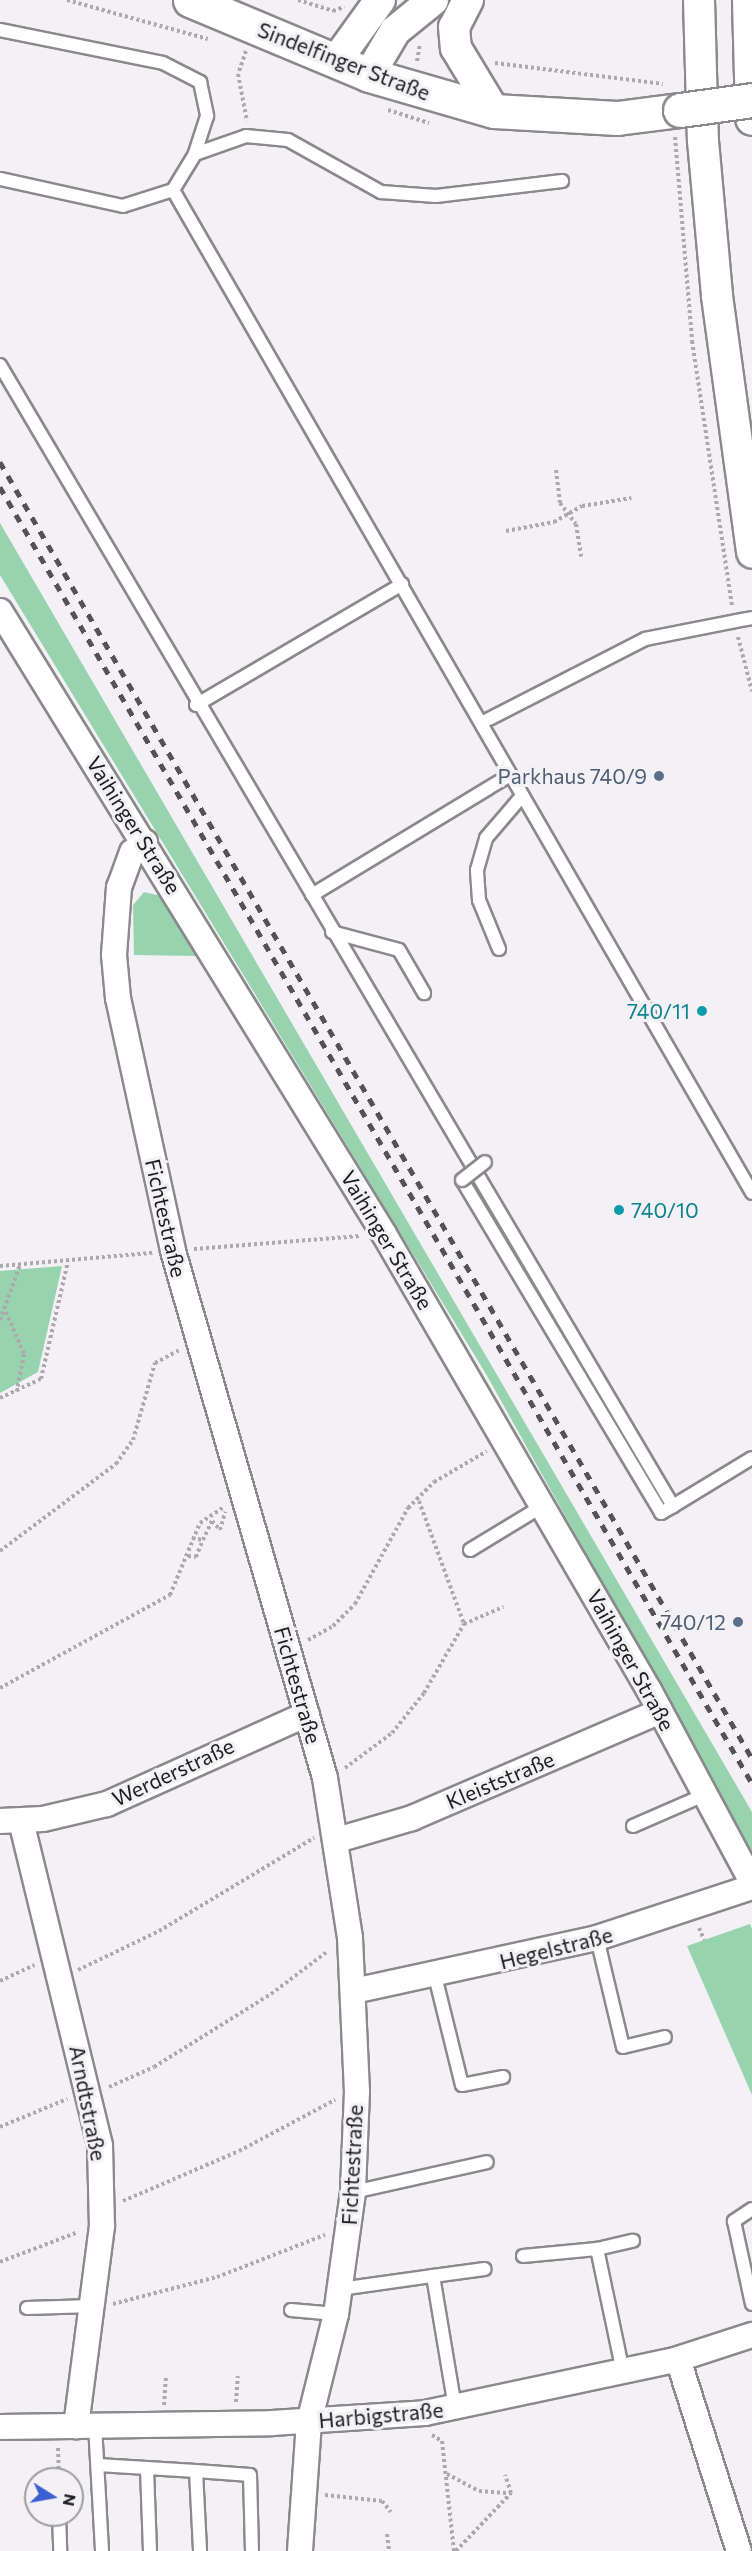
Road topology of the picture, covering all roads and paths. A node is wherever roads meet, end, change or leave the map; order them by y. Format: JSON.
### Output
{"nodes":[{"id":1,"x":67,"y":0,"type":"edge"},
{"id":2,"x":190,"y":0,"type":"edge"},
{"id":3,"x":298,"y":0,"type":"edge"},
{"id":4,"x":380,"y":0,"type":"edge"},
{"id":5,"x":433,"y":0,"type":"edge"},
{"id":6,"x":468,"y":0,"type":"edge"},
{"id":7,"x":749,"y":0,"type":"edge"},
{"id":8,"x":349,"y":4,"type":"dead end"},
{"id":9,"x":697,"y":6,"type":"edge"},
{"id":10,"x":0,"y":30,"type":"edge"},
{"id":11,"x":214,"y":40,"type":"dead end"},
{"id":12,"x":236,"y":47,"type":"dead end"},
{"id":13,"x":246,"y":51,"type":"junction"},
{"id":14,"x":257,"y":55,"type":"dead end"},
{"id":15,"x":336,"y":61,"type":"junction"},
{"id":16,"x":494,"y":63,"type":"dead end"},
{"id":17,"x":369,"y":75,"type":"junction"},
{"id":18,"x":678,"y":99,"type":"junction"},
{"id":19,"x":752,"y":100,"type":"edge"},
{"id":20,"x":494,"y":111,"type":"junction"},
{"id":21,"x":752,"y":118,"type":"edge"},
{"id":22,"x":246,"y":136,"type":"junction"},
{"id":23,"x":195,"y":153,"type":"junction"},
{"id":24,"x":0,"y":179,"type":"edge"},
{"id":25,"x":561,"y":181,"type":"dead end"},
{"id":26,"x":173,"y":190,"type":"junction"},
{"id":27,"x":0,"y":365,"type":"edge"},
{"id":28,"x":556,"y":470,"type":"dead end"},
{"id":29,"x":631,"y":498,"type":"dead end"},
{"id":30,"x":568,"y":514,"type":"junction"},
{"id":31,"x":506,"y":531,"type":"dead end"},
{"id":32,"x":752,"y":553,"type":"edge"},
{"id":33,"x":581,"y":557,"type":"dead end"},
{"id":34,"x":402,"y":585,"type":"junction"},
{"id":35,"x":0,"y":611,"type":"edge"},
{"id":36,"x":752,"y":618,"type":"edge"},
{"id":37,"x":734,"y":620,"type":"junction"},
{"id":38,"x":752,"y":691,"type":"edge"},
{"id":39,"x":196,"y":705,"type":"junction"},
{"id":40,"x":483,"y":722,"type":"junction"},
{"id":41,"x":510,"y":775,"type":"junction"},
{"id":42,"x":522,"y":796,"type":"junction"},
{"id":43,"x":145,"y":842,"type":"junction"},
{"id":44,"x":312,"y":895,"type":"junction"},
{"id":45,"x":332,"y":932,"type":"junction"},
{"id":46,"x":499,"y":949,"type":"dead end"},
{"id":47,"x":424,"y":993,"type":"dead end"},
{"id":48,"x":485,"y":1162,"type":"dead end"},
{"id":49,"x":752,"y":1193,"type":"edge"},
{"id":50,"x":384,"y":1234,"type":"junction"},
{"id":51,"x":173,"y":1251,"type":"junction"},
{"id":52,"x":68,"y":1261,"type":"junction"},
{"id":53,"x":20,"y":1265,"type":"junction"},
{"id":54,"x":0,"y":1266,"type":"edge"},
{"id":55,"x":6,"y":1312,"type":"junction"},
{"id":56,"x":0,"y":1320,"type":"edge"},
{"id":57,"x":174,"y":1352,"type":"dead end"},
{"id":58,"x":17,"y":1391,"type":"junction"},
{"id":59,"x":0,"y":1398,"type":"edge"},
{"id":60,"x":506,"y":1441,"type":"junction"},
{"id":61,"x":752,"y":1458,"type":"edge"},
{"id":62,"x":419,"y":1501,"type":"junction"},
{"id":63,"x":230,"y":1504,"type":"dead end"},
{"id":64,"x":544,"y":1505,"type":"junction"},
{"id":65,"x":673,"y":1506,"type":"junction"},
{"id":66,"x":218,"y":1510,"type":"dead end"},
{"id":67,"x":192,"y":1538,"type":"junction"},
{"id":68,"x":203,"y":1540,"type":"junction"},
{"id":69,"x":470,"y":1550,"type":"dead end"},
{"id":70,"x":0,"y":1551,"type":"edge"},
{"id":71,"x":188,"y":1556,"type":"junction"},
{"id":72,"x":503,"y":1607,"type":"dead end"},
{"id":73,"x":464,"y":1624,"type":"junction"},
{"id":74,"x":289,"y":1651,"type":"junction"},
{"id":75,"x":0,"y":1688,"type":"edge"},
{"id":76,"x":660,"y":1711,"type":"junction"},
{"id":77,"x":307,"y":1714,"type":"junction"},
{"id":78,"x":325,"y":1778,"type":"junction"},
{"id":79,"x":704,"y":1795,"type":"junction"},
{"id":80,"x":10,"y":1821,"type":"edge"},
{"id":81,"x":633,"y":1826,"type":"dead end"},
{"id":82,"x":337,"y":1840,"type":"junction"},
{"id":83,"x":304,"y":1844,"type":"dead end"},
{"id":84,"x":752,"y":1882,"type":"edge"},
{"id":85,"x":752,"y":1887,"type":"edge"},
{"id":86,"x":597,"y":1938,"type":"junction"},
{"id":87,"x":321,"y":1956,"type":"dead end"},
{"id":88,"x":88,"y":1965,"type":"dead end"},
{"id":89,"x":9,"y":1976,"type":"dead end"},
{"id":90,"x":435,"y":1977,"type":"junction"},
{"id":91,"x":0,"y":1980,"type":"edge"},
{"id":92,"x":354,"y":1991,"type":"junction"},
{"id":93,"x":665,"y":2037,"type":"dead end"},
{"id":94,"x":503,"y":2077,"type":"dead end"},
{"id":95,"x":121,"y":2084,"type":"dead end"},
{"id":96,"x":50,"y":2105,"type":"dead end"},
{"id":97,"x":317,"y":2106,"type":"dead end"},
{"id":98,"x":0,"y":2127,"type":"edge"},
{"id":99,"x":487,"y":2162,"type":"dead end"},
{"id":100,"x":353,"y":2192,"type":"junction"},
{"id":101,"x":138,"y":2196,"type":"dead end"},
{"id":102,"x":752,"y":2209,"type":"edge"},
{"id":103,"x":84,"y":2230,"type":"dead end"},
{"id":104,"x":312,"y":2239,"type":"dead end"},
{"id":105,"x":633,"y":2241,"type":"dead end"},
{"id":106,"x":597,"y":2249,"type":"junction"},
{"id":107,"x":523,"y":2256,"type":"dead end"},
{"id":108,"x":0,"y":2262,"type":"edge"},
{"id":109,"x":485,"y":2269,"type":"dead end"},
{"id":110,"x":433,"y":2276,"type":"junction"},
{"id":111,"x":340,"y":2289,"type":"junction"},
{"id":112,"x":136,"y":2301,"type":"dead end"},
{"id":113,"x":752,"y":2304,"type":"edge"},
{"id":114,"x":95,"y":2306,"type":"junction"},
{"id":115,"x":27,"y":2308,"type":"dead end"},
{"id":116,"x":291,"y":2310,"type":"dead end"},
{"id":117,"x":336,"y":2314,"type":"junction"},
{"id":118,"x":752,"y":2335,"type":"edge"},
{"id":119,"x":678,"y":2359,"type":"junction"},
{"id":120,"x":623,"y":2372,"type":"junction"},
{"id":121,"x":455,"y":2408,"type":"junction"},
{"id":122,"x":309,"y":2422,"type":"junction"},
{"id":123,"x":77,"y":2426,"type":"junction"},
{"id":124,"x":0,"y":2427,"type":"edge"},
{"id":125,"x":442,"y":2441,"type":"dead end"},
{"id":126,"x":98,"y":2465,"type":"junction"},
{"id":127,"x":62,"y":2467,"type":"edge"},
{"id":128,"x":147,"y":2468,"type":"junction"},
{"id":129,"x":196,"y":2471,"type":"junction"},
{"id":130,"x":447,"y":2474,"type":"junction"},
{"id":131,"x":505,"y":2475,"type":"dead end"},
{"id":132,"x":302,"y":2493,"type":"junction"},
{"id":133,"x":512,"y":2493,"type":"junction"},
{"id":134,"x":391,"y":2512,"type":"dead end"},
{"id":135,"x":59,"y":2527,"type":"edge"},
{"id":136,"x":387,"y":2534,"type":"dead end"},
{"id":137,"x":60,"y":2551,"type":"edge"},
{"id":138,"x":102,"y":2551,"type":"edge"},
{"id":139,"x":150,"y":2551,"type":"edge"},
{"id":140,"x":200,"y":2551,"type":"edge"},
{"id":141,"x":252,"y":2551,"type":"edge"},
{"id":142,"x":300,"y":2551,"type":"edge"},
{"id":143,"x":389,"y":2551,"type":"edge"},
{"id":144,"x":455,"y":2551,"type":"edge"},
{"id":145,"x":739,"y":2551,"type":"edge"}],
"edges":[{"from":1,"to":11,"type":"path"},
{"from":2,"to":15,"type":"main road","name":"Sindelfinger Straße"},
{"from":3,"to":8,"type":"path"},
{"from":4,"to":15,"type":"street"},
{"from":5,"to":17,"type":"street"},
{"from":6,"to":20,"type":"street"},
{"from":7,"to":21,"type":"main road"},
{"from":9,"to":32,"type":"street"},
{"from":10,"to":23,"type":"lane"},
{"from":12,"to":13,"type":"path"},
{"from":13,"to":14,"type":"path"},
{"from":13,"to":22,"type":"path"},
{"from":15,"to":17,"type":"main road","name":"Sindelfinger Straße"},
{"from":16,"to":18,"type":"path"},
{"from":17,"to":20,"type":"main road","name":"Sindelfinger Straße"},
{"from":18,"to":19,"type":"main road","name":"Sindelfinger Straße","bridge":true},
{"from":18,"to":20,"type":"main road","name":"Sindelfinger Straße"},
{"from":22,"to":23,"type":"lane"},
{"from":22,"to":25,"type":"lane"},
{"from":23,"to":26,"type":"lane"},
{"from":24,"to":26,"type":"lane"},
{"from":26,"to":34,"type":"lane"},
{"from":27,"to":39,"type":"lane"},
{"from":28,"to":30,"type":"path"},
{"from":29,"to":30,"type":"path"},
{"from":30,"to":31,"type":"path"},
{"from":30,"to":33,"type":"path"},
{"from":34,"to":39,"type":"lane"},
{"from":34,"to":40,"type":"lane"},
{"from":35,"to":43,"type":"street","name":"Vaihinger Straße"},
{"from":36,"to":37,"type":"lane"},
{"from":37,"to":38,"type":"path"},
{"from":37,"to":40,"type":"lane"},
{"from":39,"to":44,"type":"lane"},
{"from":40,"to":41,"type":"lane"},
{"from":41,"to":42,"type":"lane"},
{"from":41,"to":44,"type":"lane"},
{"from":42,"to":46,"type":"lane"},
{"from":42,"to":49,"type":"lane"},
{"from":43,"to":50,"type":"street","name":"Vaihinger Straße"},
{"from":43,"to":51,"type":"street","name":"Fichtestraße"},
{"from":44,"to":45,"type":"lane"},
{"from":45,"to":47,"type":"lane"},
{"from":45,"to":65,"type":"lane"},
{"from":48,"to":65,"type":"lane","bridge":true},
{"from":50,"to":51,"type":"path"},
{"from":50,"to":60,"type":"street","name":"Vaihinger Straße"},
{"from":51,"to":52,"type":"path"},
{"from":51,"to":74,"type":"street","name":"Fichtestraße"},
{"from":52,"to":53,"type":"path"},
{"from":52,"to":58,"type":"path"},
{"from":53,"to":54,"type":"path"},
{"from":53,"to":55,"type":"path"},
{"from":55,"to":56,"type":"path"},
{"from":55,"to":58,"type":"path"},
{"from":57,"to":70,"type":"path"},
{"from":58,"to":59,"type":"path"},
{"from":60,"to":62,"type":"path"},
{"from":60,"to":64,"type":"street","name":"Vaihinger Straße"},
{"from":61,"to":65,"type":"lane"},
{"from":62,"to":73,"type":"path"},
{"from":62,"to":74,"type":"path"},
{"from":63,"to":68,"type":"path"},
{"from":64,"to":69,"type":"lane"},
{"from":64,"to":76,"type":"street","name":"Vaihinger Straße"},
{"from":66,"to":67,"type":"path"},
{"from":67,"to":68,"type":"path"},
{"from":67,"to":71,"type":"path"},
{"from":68,"to":71,"type":"path"},
{"from":71,"to":75,"type":"path"},
{"from":72,"to":73,"type":"path"},
{"from":73,"to":78,"type":"path"},
{"from":74,"to":77,"type":"street","name":"Fichtestraße"},
{"from":76,"to":79,"type":"street","name":"Vaihinger Straße"},
{"from":76,"to":82,"type":"street","name":"Kleiststraße"},
{"from":77,"to":78,"type":"street","name":"Fichtestraße"},
{"from":77,"to":80,"type":"street","name":"Werderstraße"},
{"from":78,"to":82,"type":"street","name":"Fichtestraße"},
{"from":79,"to":81,"type":"lane"},
{"from":79,"to":84,"type":"street","name":"Vaihinger Straße"},
{"from":80,"to":114,"type":"street","name":"Arndtstraße"},
{"from":82,"to":92,"type":"street","name":"Fichtestraße"},
{"from":83,"to":88,"type":"path"},
{"from":85,"to":86,"type":"street","name":"Hegelstraße"},
{"from":86,"to":90,"type":"street","name":"Hegelstraße"},
{"from":86,"to":93,"type":"lane"},
{"from":87,"to":95,"type":"path"},
{"from":89,"to":91,"type":"path"},
{"from":90,"to":92,"type":"street","name":"Hegelstraße"},
{"from":90,"to":94,"type":"lane"},
{"from":92,"to":100,"type":"street","name":"Fichtestraße"},
{"from":96,"to":98,"type":"path"},
{"from":97,"to":101,"type":"path"},
{"from":99,"to":100,"type":"lane"},
{"from":100,"to":111,"type":"street","name":"Fichtestraße"},
{"from":102,"to":113,"type":"lane"},
{"from":103,"to":108,"type":"path"},
{"from":104,"to":112,"type":"path"},
{"from":105,"to":106,"type":"lane"},
{"from":106,"to":107,"type":"lane"},
{"from":106,"to":120,"type":"lane"},
{"from":109,"to":110,"type":"lane"},
{"from":110,"to":111,"type":"lane"},
{"from":110,"to":121,"type":"lane"},
{"from":111,"to":117,"type":"street","name":"Fichtestraße"},
{"from":114,"to":115,"type":"lane"},
{"from":114,"to":123,"type":"street","name":"Arndtstraße"},
{"from":116,"to":117,"type":"lane"},
{"from":117,"to":122,"type":"street","name":"Fichtestraße"},
{"from":118,"to":119,"type":"street","name":"Harbigstraße"},
{"from":119,"to":120,"type":"street","name":"Harbigstraße"},
{"from":119,"to":145,"type":"street"},
{"from":120,"to":121,"type":"street","name":"Harbigstraße"},
{"from":121,"to":122,"type":"street","name":"Harbigstraße"},
{"from":122,"to":123,"type":"street","name":"Harbigstraße"},
{"from":122,"to":132,"type":"street","name":"Fichtestraße"},
{"from":123,"to":124,"type":"street","name":"Harbigstraße"},
{"from":123,"to":126,"type":"lane"},
{"from":123,"to":127,"type":"path"},
{"from":125,"to":130,"type":"path"},
{"from":126,"to":128,"type":"lane"},
{"from":126,"to":138,"type":"lane"},
{"from":128,"to":129,"type":"lane"},
{"from":128,"to":139,"type":"lane"},
{"from":129,"to":140,"type":"lane"},
{"from":129,"to":141,"type":"lane"},
{"from":130,"to":133,"type":"path"},
{"from":130,"to":144,"type":"path"},
{"from":131,"to":133,"type":"path"},
{"from":132,"to":134,"type":"path"},
{"from":132,"to":142,"type":"street","name":"Fichtestraße"},
{"from":133,"to":144,"type":"path"},
{"from":135,"to":137,"type":"lane"},
{"from":136,"to":143,"type":"path"}]}
